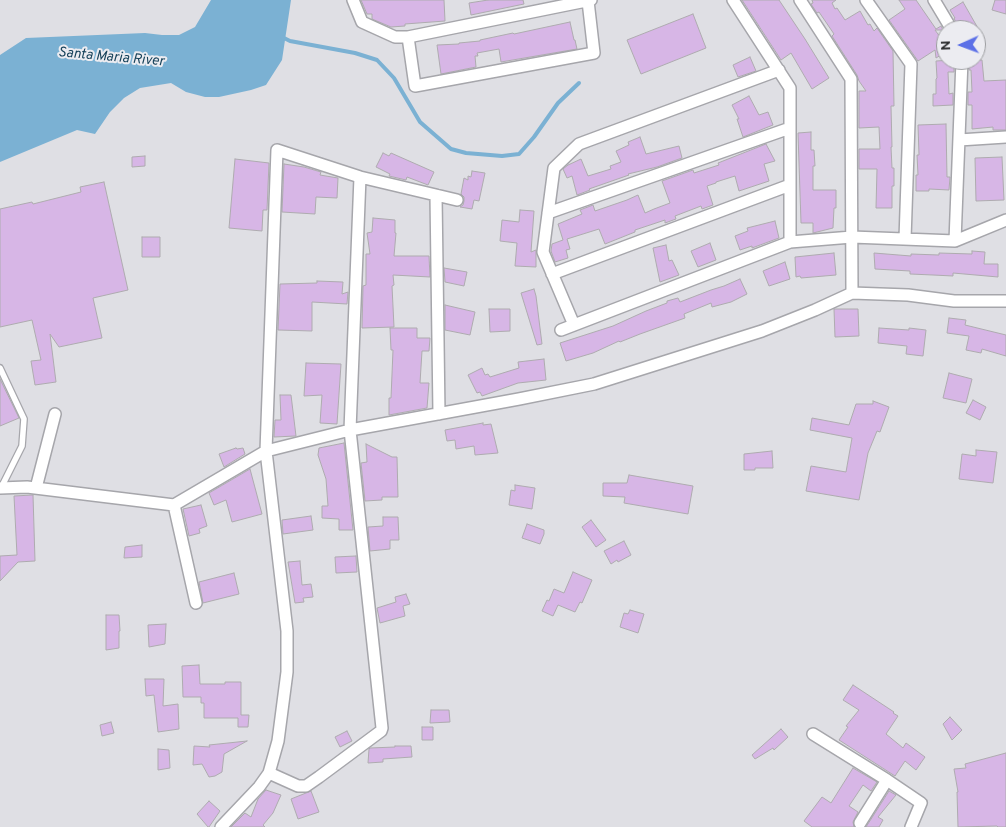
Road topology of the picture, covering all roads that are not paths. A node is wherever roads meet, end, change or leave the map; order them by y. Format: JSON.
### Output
{"nodes":[{"id":1,"x":353,"y":0,"type":"edge"},
{"id":2,"x":589,"y":0,"type":"edge"},
{"id":3,"x":733,"y":0,"type":"edge"},
{"id":4,"x":800,"y":0,"type":"edge"},
{"id":5,"x":866,"y":0,"type":"edge"},
{"id":6,"x":934,"y":0,"type":"edge"},
{"id":7,"x":946,"y":20,"type":"edge"},
{"id":8,"x":408,"y":37,"type":"junction"},
{"id":9,"x":779,"y":70,"type":"junction"},
{"id":10,"x":962,"y":70,"type":"edge"},
{"id":11,"x":790,"y":128,"type":"junction"},
{"id":12,"x":1006,"y":137,"type":"edge"},
{"id":13,"x":959,"y":140,"type":"junction"},
{"id":14,"x":360,"y":177,"type":"junction"},
{"id":15,"x":790,"y":185,"type":"junction"},
{"id":16,"x":436,"y":195,"type":"junction"},
{"id":17,"x":457,"y":200,"type":"dead end"},
{"id":18,"x":548,"y":213,"type":"junction"},
{"id":19,"x":1006,"y":220,"type":"edge"},
{"id":20,"x":852,"y":237,"type":"junction"},
{"id":21,"x":905,"y":239,"type":"junction"},
{"id":22,"x":954,"y":241,"type":"junction"},
{"id":23,"x":790,"y":242,"type":"junction"},
{"id":24,"x":552,"y":274,"type":"junction"},
{"id":25,"x":852,"y":294,"type":"junction"},
{"id":26,"x":1006,"y":301,"type":"edge"},
{"id":27,"x":574,"y":325,"type":"junction"},
{"id":28,"x":561,"y":330,"type":"dead end"},
{"id":29,"x":0,"y":368,"type":"edge"},
{"id":30,"x":55,"y":414,"type":"dead end"},
{"id":31,"x":439,"y":414,"type":"junction"},
{"id":32,"x":350,"y":430,"type":"junction"},
{"id":33,"x":266,"y":451,"type":"junction"},
{"id":34,"x":1,"y":488,"type":"edge"},
{"id":35,"x":36,"y":488,"type":"junction"},
{"id":36,"x":174,"y":504,"type":"junction"},
{"id":37,"x":196,"y":603,"type":"dead end"},
{"id":38,"x":813,"y":734,"type":"dead end"},
{"id":39,"x":269,"y":773,"type":"junction"},
{"id":40,"x":887,"y":780,"type":"junction"},
{"id":41,"x":860,"y":822,"type":"dead end"},
{"id":42,"x":221,"y":827,"type":"edge"},
{"id":43,"x":911,"y":827,"type":"edge"}],
"edges":[{"from":1,"to":8,"type":"street"},
{"from":2,"to":8,"type":"street"},
{"from":2,"to":8,"type":"street"},
{"from":3,"to":9,"type":"street"},
{"from":4,"to":20,"type":"street"},
{"from":5,"to":21,"type":"street"},
{"from":6,"to":7,"type":"street"},
{"from":9,"to":11,"type":"street"},
{"from":9,"to":18,"type":"street"},
{"from":10,"to":13,"type":"street"},
{"from":11,"to":15,"type":"street"},
{"from":11,"to":18,"type":"street"},
{"from":12,"to":13,"type":"street"},
{"from":13,"to":22,"type":"street"},
{"from":14,"to":16,"type":"street"},
{"from":14,"to":32,"type":"street"},
{"from":14,"to":33,"type":"street"},
{"from":15,"to":23,"type":"street"},
{"from":15,"to":24,"type":"street"},
{"from":16,"to":17,"type":"street"},
{"from":16,"to":31,"type":"street"},
{"from":18,"to":24,"type":"street"},
{"from":19,"to":22,"type":"street"},
{"from":20,"to":21,"type":"street"},
{"from":20,"to":23,"type":"street"},
{"from":20,"to":25,"type":"street"},
{"from":21,"to":22,"type":"street"},
{"from":23,"to":27,"type":"street"},
{"from":24,"to":27,"type":"street"},
{"from":25,"to":26,"type":"street"},
{"from":25,"to":31,"type":"street"},
{"from":27,"to":28,"type":"street"},
{"from":29,"to":34,"type":"lane"},
{"from":30,"to":35,"type":"street"},
{"from":31,"to":32,"type":"street"},
{"from":32,"to":33,"type":"street"},
{"from":32,"to":39,"type":"street"},
{"from":33,"to":36,"type":"street"},
{"from":33,"to":39,"type":"street"},
{"from":34,"to":35,"type":"street"},
{"from":35,"to":36,"type":"street"},
{"from":36,"to":37,"type":"street"},
{"from":38,"to":40,"type":"street"},
{"from":39,"to":42,"type":"street"},
{"from":40,"to":41,"type":"street"},
{"from":40,"to":43,"type":"street"}]}
